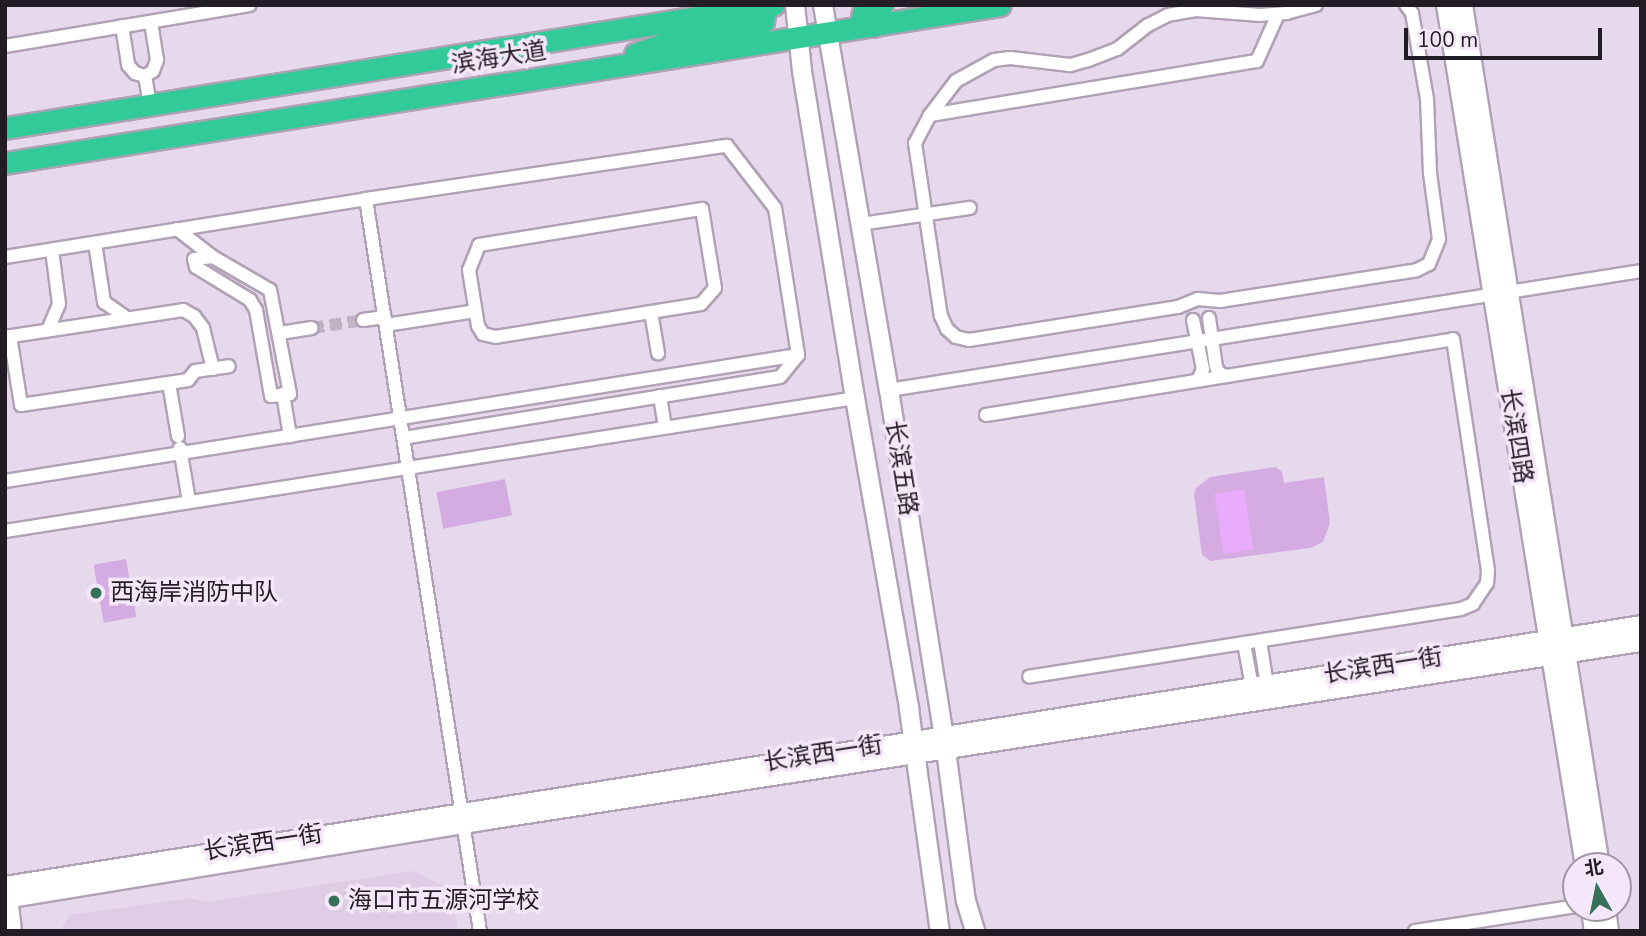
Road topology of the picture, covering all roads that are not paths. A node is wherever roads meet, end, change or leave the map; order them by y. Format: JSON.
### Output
{"nodes":[{"id":1,"x":250,"y":5,"type":"edge"},
{"id":2,"x":705,"y":5,"type":"edge"},
{"id":3,"x":773,"y":5,"type":"edge"},
{"id":4,"x":795,"y":5,"type":"edge"},
{"id":5,"x":823,"y":5,"type":"edge"},
{"id":6,"x":882,"y":5,"type":"edge"},
{"id":7,"x":1000,"y":5,"type":"edge"},
{"id":8,"x":1317,"y":5,"type":"edge"},
{"id":9,"x":1406,"y":5,"type":"edge"},
{"id":10,"x":1446,"y":5,"type":"edge"},
{"id":11,"x":1463,"y":5,"type":"edge"},
{"id":12,"x":750,"y":9,"type":"junction"},
{"id":13,"x":1278,"y":14,"type":"junction"},
{"id":14,"x":683,"y":19,"type":"junction"},
{"id":15,"x":151,"y":22,"type":"junction"},
{"id":16,"x":122,"y":26,"type":"junction"},
{"id":17,"x":873,"y":26,"type":"junction"},
{"id":18,"x":828,"y":33,"type":"junction"},
{"id":19,"x":799,"y":38,"type":"junction"},
{"id":20,"x":5,"y":46,"type":"edge"},
{"id":21,"x":590,"y":70,"type":"junction"},
{"id":22,"x":145,"y":76,"type":"junction"},
{"id":23,"x":838,"y":97,"type":"junction"},
{"id":24,"x":807,"y":99,"type":"junction"},
{"id":25,"x":150,"y":104,"type":"junction"},
{"id":26,"x":930,"y":115,"type":"junction"},
{"id":27,"x":5,"y":128,"type":"edge"},
{"id":28,"x":5,"y":163,"type":"edge"},
{"id":29,"x":366,"y":199,"type":"junction"},
{"id":30,"x":970,"y":208,"type":"dead end"},
{"id":31,"x":926,"y":214,"type":"junction"},
{"id":32,"x":861,"y":225,"type":"junction"},
{"id":33,"x":177,"y":229,"type":"junction"},
{"id":34,"x":95,"y":243,"type":"junction"},
{"id":35,"x":51,"y":250,"type":"junction"},
{"id":36,"x":5,"y":257,"type":"edge"},
{"id":37,"x":214,"y":257,"type":"junction"},
{"id":38,"x":1641,"y":271,"type":"edge"},
{"id":39,"x":1501,"y":292,"type":"junction"},
{"id":40,"x":1220,"y":301,"type":"junction"},
{"id":41,"x":1178,"y":307,"type":"junction"},
{"id":42,"x":475,"y":311,"type":"junction"},
{"id":43,"x":651,"y":312,"type":"junction"},
{"id":44,"x":127,"y":318,"type":"junction"},
{"id":45,"x":1209,"y":318,"type":"junction"},
{"id":46,"x":363,"y":320,"type":"tunnel mouth"},
{"id":47,"x":1193,"y":320,"type":"junction"},
{"id":48,"x":385,"y":321,"type":"junction"},
{"id":49,"x":312,"y":328,"type":"tunnel mouth"},
{"id":50,"x":48,"y":330,"type":"junction"},
{"id":51,"x":280,"y":333,"type":"junction"},
{"id":52,"x":8,"y":336,"type":"edge"},
{"id":53,"x":1212,"y":338,"type":"junction"},
{"id":54,"x":1196,"y":341,"type":"junction"},
{"id":55,"x":658,"y":353,"type":"dead end"},
{"id":56,"x":798,"y":355,"type":"junction"},
{"id":57,"x":229,"y":366,"type":"dead end"},
{"id":58,"x":213,"y":369,"type":"junction"},
{"id":59,"x":1226,"y":376,"type":"junction"},
{"id":60,"x":1198,"y":380,"type":"junction"},
{"id":61,"x":169,"y":383,"type":"junction"},
{"id":62,"x":889,"y":390,"type":"junction"},
{"id":63,"x":284,"y":394,"type":"junction"},
{"id":64,"x":660,"y":396,"type":"junction"},
{"id":65,"x":855,"y":398,"type":"junction"},
{"id":66,"x":986,"y":415,"type":"dead end"},
{"id":67,"x":401,"y":418,"type":"junction"},
{"id":68,"x":665,"y":427,"type":"junction"},
{"id":69,"x":290,"y":436,"type":"junction"},
{"id":70,"x":404,"y":438,"type":"junction"},
{"id":71,"x":179,"y":446,"type":"junction"},
{"id":72,"x":408,"y":466,"type":"junction"},
{"id":73,"x":5,"y":481,"type":"edge"},
{"id":74,"x":188,"y":501,"type":"junction"},
{"id":75,"x":5,"y":531,"type":"edge"},
{"id":76,"x":1641,"y":625,"type":"edge"},
{"id":77,"x":1260,"y":641,"type":"junction"},
{"id":78,"x":1641,"y":642,"type":"edge"},
{"id":79,"x":1244,"y":643,"type":"junction"},
{"id":80,"x":1558,"y":645,"type":"junction"},
{"id":81,"x":1029,"y":677,"type":"dead end"},
{"id":82,"x":1259,"y":686,"type":"junction"},
{"id":83,"x":945,"y":743,"type":"junction"},
{"id":84,"x":914,"y":747,"type":"junction"},
{"id":85,"x":462,"y":818,"type":"junction"},
{"id":86,"x":1583,"y":852,"type":"edge"},
{"id":87,"x":1597,"y":852,"type":"edge"},
{"id":88,"x":6,"y":890,"type":"edge"},
{"id":89,"x":1562,"y":908,"type":"edge"},
{"id":90,"x":12,"y":931,"type":"edge"},
{"id":91,"x":480,"y":931,"type":"edge"},
{"id":92,"x":940,"y":931,"type":"edge"},
{"id":93,"x":975,"y":931,"type":"edge"},
{"id":94,"x":1415,"y":931,"type":"edge"}],
"edges":[{"from":1,"to":15,"type":"street"},
{"from":2,"to":14,"type":"main road"},
{"from":3,"to":12,"type":"highway","name":"滨海大道"},
{"from":4,"to":19,"type":"main road","name":"长滨五路"},
{"from":5,"to":18,"type":"main road","name":"长滨五路"},
{"from":6,"to":17,"type":"highway"},
{"from":7,"to":17,"type":"highway","name":"滨海大道"},
{"from":8,"to":13,"type":"street"},
{"from":9,"to":40,"type":"street"},
{"from":10,"to":39,"type":"main road","name":"长滨四路"},
{"from":11,"to":39,"type":"main road","name":"长滨四路"},
{"from":12,"to":14,"type":"highway","name":"滨海大道"},
{"from":12,"to":21,"type":"highway"},
{"from":13,"to":26,"type":"street"},
{"from":13,"to":26,"type":"street"},
{"from":14,"to":25,"type":"highway","name":"滨海大道"},
{"from":15,"to":16,"type":"street"},
{"from":15,"to":22,"type":"street"},
{"from":16,"to":20,"type":"street"},
{"from":16,"to":22,"type":"street"},
{"from":17,"to":18,"type":"highway","name":"滨海大道"},
{"from":18,"to":19,"type":"highway","name":"滨海大道"},
{"from":18,"to":23,"type":"main road","name":"长滨五路"},
{"from":19,"to":21,"type":"highway","name":"滨海大道"},
{"from":19,"to":24,"type":"main road","name":"长滨五路"},
{"from":21,"to":28,"type":"highway","name":"滨海大道"},
{"from":22,"to":25,"type":"street"},
{"from":23,"to":24,"type":"main road"},
{"from":23,"to":32,"type":"main road","name":"长滨五路"},
{"from":24,"to":65,"type":"main road","name":"长滨五路"},
{"from":25,"to":27,"type":"highway","name":"滨海大道"},
{"from":26,"to":31,"type":"street"},
{"from":29,"to":33,"type":"street"},
{"from":29,"to":48,"type":"street"},
{"from":29,"to":56,"type":"street"},
{"from":30,"to":31,"type":"street"},
{"from":31,"to":32,"type":"street"},
{"from":31,"to":41,"type":"street"},
{"from":32,"to":62,"type":"main road","name":"长滨五路"},
{"from":33,"to":34,"type":"street"},
{"from":33,"to":37,"type":"street"},
{"from":34,"to":35,"type":"street"},
{"from":34,"to":44,"type":"street"},
{"from":35,"to":36,"type":"street"},
{"from":35,"to":50,"type":"street"},
{"from":37,"to":51,"type":"street"},
{"from":37,"to":63,"type":"street"},
{"from":38,"to":39,"type":"street"},
{"from":39,"to":53,"type":"street"},
{"from":39,"to":80,"type":"main road","name":"长滨四路"},
{"from":40,"to":41,"type":"street"},
{"from":40,"to":45,"type":"street"},
{"from":41,"to":47,"type":"street"},
{"from":42,"to":43,"type":"street"},
{"from":42,"to":43,"type":"street"},
{"from":42,"to":48,"type":"street"},
{"from":43,"to":55,"type":"street"},
{"from":44,"to":50,"type":"street"},
{"from":44,"to":58,"type":"street"},
{"from":45,"to":47,"type":"street"},
{"from":45,"to":53,"type":"street"},
{"from":46,"to":48,"type":"street"},
{"from":47,"to":54,"type":"street"},
{"from":48,"to":67,"type":"street"},
{"from":49,"to":51,"type":"street"},
{"from":50,"to":52,"type":"street"},
{"from":51,"to":63,"type":"street"},
{"from":52,"to":61,"type":"street"},
{"from":53,"to":54,"type":"street"},
{"from":53,"to":59,"type":"street"},
{"from":54,"to":60,"type":"street"},
{"from":54,"to":62,"type":"street"},
{"from":56,"to":64,"type":"street"},
{"from":56,"to":67,"type":"street"},
{"from":57,"to":58,"type":"street"},
{"from":58,"to":61,"type":"street"},
{"from":59,"to":60,"type":"street"},
{"from":59,"to":77,"type":"street"},
{"from":60,"to":66,"type":"street"},
{"from":61,"to":71,"type":"street"},
{"from":62,"to":83,"type":"main road","name":"长滨五路"},
{"from":63,"to":69,"type":"street"},
{"from":64,"to":68,"type":"street"},
{"from":64,"to":70,"type":"street"},
{"from":65,"to":68,"type":"street"},
{"from":65,"to":84,"type":"main road","name":"长滨五路"},
{"from":67,"to":69,"type":"street"},
{"from":67,"to":70,"type":"street"},
{"from":68,"to":72,"type":"street"},
{"from":69,"to":71,"type":"street"},
{"from":70,"to":72,"type":"street"},
{"from":71,"to":73,"type":"street"},
{"from":71,"to":74,"type":"street"},
{"from":72,"to":74,"type":"street"},
{"from":72,"to":85,"type":"street"},
{"from":74,"to":75,"type":"street"},
{"from":76,"to":80,"type":"main road","name":"长滨西一街"},
{"from":77,"to":79,"type":"street"},
{"from":77,"to":82,"type":"street"},
{"from":78,"to":80,"type":"main road","name":"长滨西一街"},
{"from":79,"to":81,"type":"street"},
{"from":79,"to":82,"type":"street"},
{"from":80,"to":82,"type":"main road","name":"长滨西一街"},
{"from":80,"to":83,"type":"main road","name":"长滨西一街"},
{"from":80,"to":86,"type":"main road","name":"长滨四路"},
{"from":80,"to":87,"type":"main road","name":"长滨四路"},
{"from":82,"to":83,"type":"main road","name":"长滨西一街"},
{"from":83,"to":84,"type":"main road","name":"长滨西一街"},
{"from":83,"to":93,"type":"main road","name":"长滨五路"},
{"from":84,"to":85,"type":"main road","name":"长滨西一街"},
{"from":84,"to":92,"type":"main road","name":"长滨五路"},
{"from":85,"to":88,"type":"main road","name":"长滨西一街"},
{"from":85,"to":91,"type":"street"},
{"from":88,"to":90,"type":"main road"},
{"from":89,"to":94,"type":"street"}]}
